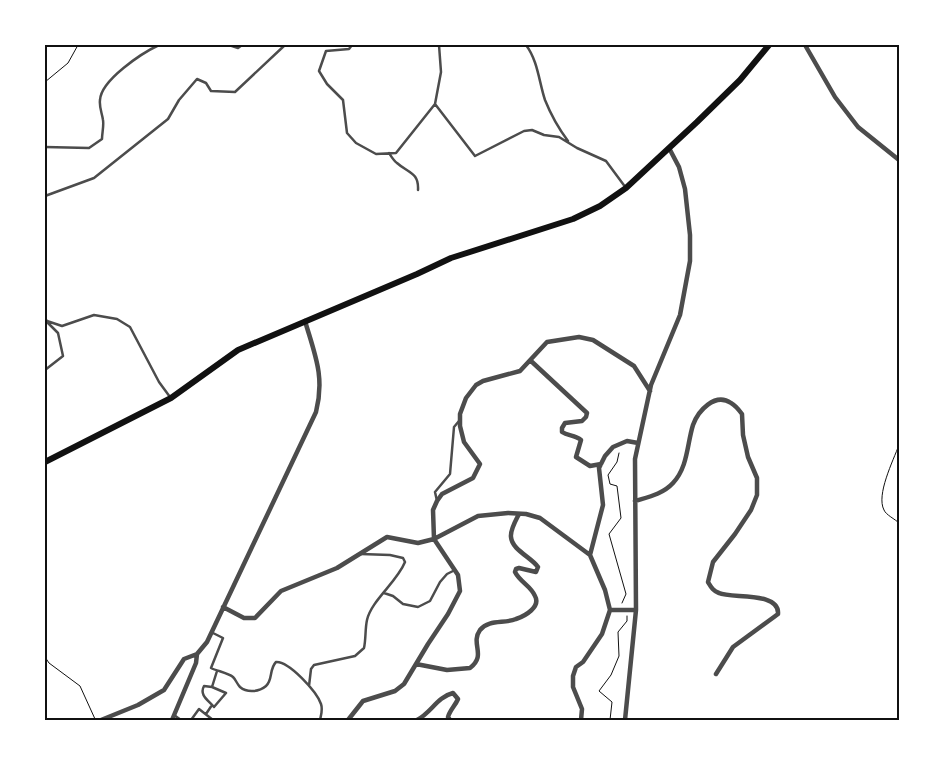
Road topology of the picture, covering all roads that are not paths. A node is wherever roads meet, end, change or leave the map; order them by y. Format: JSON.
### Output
{"nodes":[{"id":1,"x":158,"y":45,"type":"edge"},
{"id":2,"x":229,"y":45,"type":"edge"},
{"id":3,"x":242,"y":45,"type":"edge"},
{"id":4,"x":285,"y":45,"type":"edge"},
{"id":5,"x":352,"y":45,"type":"edge"},
{"id":6,"x":438,"y":45,"type":"edge"},
{"id":7,"x":526,"y":45,"type":"edge"},
{"id":8,"x":770,"y":45,"type":"edge"},
{"id":9,"x":805,"y":45,"type":"edge"},
{"id":10,"x":435,"y":104,"type":"junction"},
{"id":11,"x":570,"y":143,"type":"junction"},
{"id":12,"x":45,"y":147,"type":"edge"},
{"id":13,"x":670,"y":148,"type":"junction"},
{"id":14,"x":389,"y":153,"type":"junction"},
{"id":15,"x":899,"y":160,"type":"edge"},
{"id":16,"x":626,"y":188,"type":"junction"},
{"id":17,"x":418,"y":190,"type":"dead end"},
{"id":18,"x":45,"y":196,"type":"edge"},
{"id":19,"x":46,"y":320,"type":"edge"},
{"id":20,"x":305,"y":321,"type":"junction"},
{"id":21,"x":530,"y":361,"type":"junction"},
{"id":22,"x":45,"y":370,"type":"edge"},
{"id":23,"x":650,"y":391,"type":"junction"},
{"id":24,"x":170,"y":398,"type":"junction"},
{"id":25,"x":460,"y":419,"type":"junction"},
{"id":26,"x":638,"y":443,"type":"junction"},
{"id":27,"x":45,"y":462,"type":"edge"},
{"id":28,"x":601,"y":464,"type":"junction"},
{"id":29,"x":437,"y":501,"type":"junction"},
{"id":30,"x":635,"y":501,"type":"junction"},
{"id":31,"x":519,"y":514,"type":"junction"},
{"id":32,"x":434,"y":539,"type":"junction"},
{"id":33,"x":361,"y":554,"type":"junction"},
{"id":34,"x":590,"y":555,"type":"junction"},
{"id":35,"x":454,"y":570,"type":"junction"},
{"id":36,"x":384,"y":593,"type":"junction"},
{"id":37,"x":223,"y":607,"type":"junction"},
{"id":38,"x":610,"y":610,"type":"junction"},
{"id":39,"x":636,"y":610,"type":"junction"},
{"id":40,"x":211,"y":632,"type":"junction"},
{"id":41,"x":197,"y":654,"type":"junction"},
{"id":42,"x":416,"y":664,"type":"junction"},
{"id":43,"x":218,"y":671,"type":"junction"},
{"id":44,"x":716,"y":674,"type":"dead end"},
{"id":45,"x":309,"y":686,"type":"junction"},
{"id":46,"x":212,"y":687,"type":"junction"},
{"id":47,"x":212,"y":705,"type":"junction"},
{"id":48,"x":206,"y":714,"type":"junction"},
{"id":49,"x":173,"y":717,"type":"edge"},
{"id":50,"x":101,"y":720,"type":"edge"},
{"id":51,"x":181,"y":720,"type":"edge"},
{"id":52,"x":191,"y":720,"type":"edge"},
{"id":53,"x":213,"y":720,"type":"edge"},
{"id":54,"x":320,"y":720,"type":"edge"},
{"id":55,"x":348,"y":720,"type":"edge"},
{"id":56,"x":417,"y":720,"type":"edge"},
{"id":57,"x":450,"y":720,"type":"edge"},
{"id":58,"x":581,"y":720,"type":"edge"},
{"id":59,"x":625,"y":720,"type":"edge"}],
"edges":[{"from":1,"to":12,"type":"lane"},
{"from":2,"to":3,"type":"lane"},
{"from":4,"to":18,"type":"lane"},
{"from":5,"to":14,"type":"lane"},
{"from":6,"to":10,"type":"lane"},
{"from":7,"to":11,"type":"lane"},
{"from":8,"to":13,"type":"main road"},
{"from":9,"to":15,"type":"street"},
{"from":10,"to":11,"type":"lane"},
{"from":10,"to":14,"type":"lane"},
{"from":11,"to":16,"type":"lane"},
{"from":13,"to":16,"type":"main road"},
{"from":13,"to":23,"type":"street"},
{"from":14,"to":17,"type":"lane"},
{"from":16,"to":20,"type":"main road"},
{"from":19,"to":22,"type":"lane"},
{"from":19,"to":24,"type":"lane"},
{"from":20,"to":24,"type":"main road"},
{"from":20,"to":37,"type":"street"},
{"from":21,"to":23,"type":"street"},
{"from":21,"to":25,"type":"street"},
{"from":21,"to":28,"type":"street"},
{"from":23,"to":26,"type":"street"},
{"from":24,"to":27,"type":"main road"},
{"from":25,"to":29,"type":"lane"},
{"from":25,"to":29,"type":"street"},
{"from":26,"to":28,"type":"street"},
{"from":26,"to":30,"type":"street"},
{"from":28,"to":34,"type":"street"},
{"from":29,"to":32,"type":"street"},
{"from":30,"to":39,"type":"street"},
{"from":30,"to":44,"type":"street"},
{"from":31,"to":32,"type":"street"},
{"from":31,"to":34,"type":"street"},
{"from":31,"to":42,"type":"street"},
{"from":32,"to":33,"type":"street"},
{"from":32,"to":35,"type":"street"},
{"from":33,"to":36,"type":"lane"},
{"from":33,"to":37,"type":"street"},
{"from":34,"to":38,"type":"street"},
{"from":35,"to":36,"type":"lane"},
{"from":35,"to":42,"type":"street"},
{"from":36,"to":45,"type":"lane"},
{"from":37,"to":40,"type":"street"},
{"from":38,"to":39,"type":"street"},
{"from":38,"to":58,"type":"street"},
{"from":39,"to":59,"type":"street"},
{"from":40,"to":41,"type":"street"},
{"from":40,"to":43,"type":"lane"},
{"from":41,"to":49,"type":"street"},
{"from":41,"to":50,"type":"street"},
{"from":42,"to":55,"type":"street"},
{"from":43,"to":45,"type":"lane"},
{"from":43,"to":46,"type":"lane"},
{"from":45,"to":54,"type":"lane"},
{"from":46,"to":47,"type":"lane"},
{"from":46,"to":47,"type":"lane"},
{"from":47,"to":48,"type":"lane"},
{"from":48,"to":52,"type":"lane"},
{"from":48,"to":53,"type":"lane"},
{"from":49,"to":51,"type":"lane"},
{"from":56,"to":57,"type":"street"}]}
